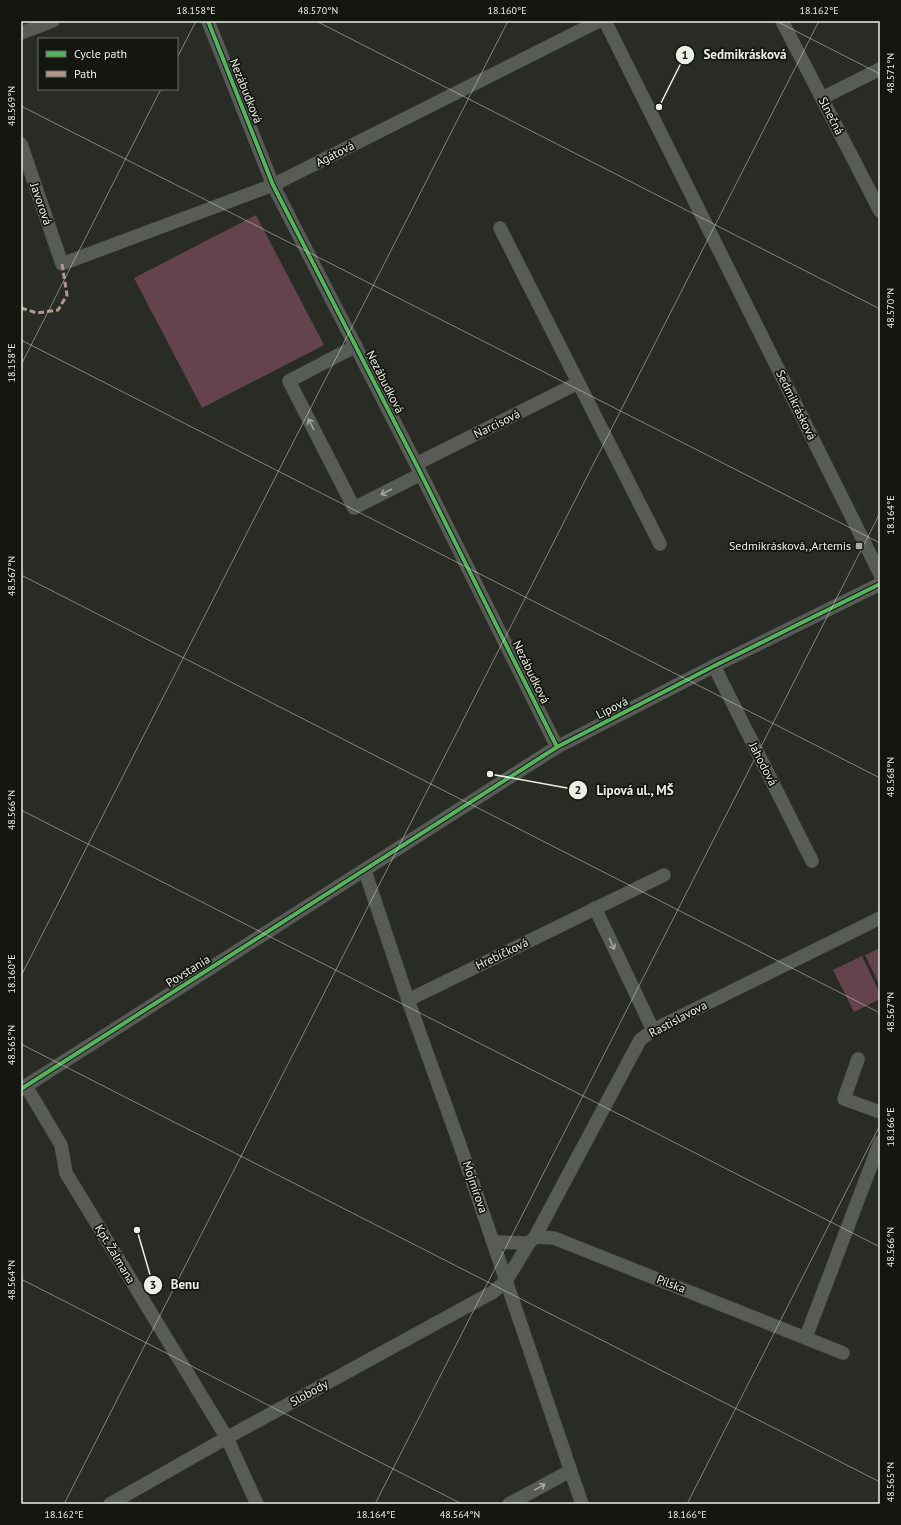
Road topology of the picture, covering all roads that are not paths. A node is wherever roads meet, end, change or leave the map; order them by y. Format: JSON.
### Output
{"nodes":[{"id":1,"x":52,"y":21,"type":"edge"},
{"id":2,"x":208,"y":21,"type":"edge"},
{"id":3,"x":599,"y":21,"type":"edge"},
{"id":4,"x":605,"y":21,"type":"edge"},
{"id":5,"x":782,"y":21,"type":"edge"},
{"id":6,"x":21,"y":33,"type":"edge"},
{"id":7,"x":880,"y":69,"type":"edge"},
{"id":8,"x":822,"y":98,"type":"junction"},
{"id":9,"x":21,"y":144,"type":"edge"},
{"id":10,"x":273,"y":185,"type":"junction"},
{"id":11,"x":880,"y":211,"type":"edge"},
{"id":12,"x":500,"y":228,"type":"dead end"},
{"id":13,"x":62,"y":264,"type":"joint"},
{"id":14,"x":356,"y":346,"type":"junction"},
{"id":15,"x":578,"y":383,"type":"junction"},
{"id":16,"x":419,"y":469,"type":"junction"},
{"id":17,"x":660,"y":544,"type":"dead end"},
{"id":18,"x":880,"y":574,"type":"edge"},
{"id":19,"x":880,"y":584,"type":"edge"},
{"id":20,"x":714,"y":666,"type":"junction"},
{"id":21,"x":557,"y":747,"type":"junction"},
{"id":22,"x":812,"y":861,"type":"dead end"},
{"id":23,"x":365,"y":871,"type":"junction"},
{"id":24,"x":664,"y":875,"type":"dead end"},
{"id":25,"x":595,"y":908,"type":"junction"},
{"id":26,"x":880,"y":918,"type":"edge"},
{"id":27,"x":408,"y":1000,"type":"junction"},
{"id":28,"x":653,"y":1030,"type":"junction"},
{"id":29,"x":858,"y":1059,"type":"dead end"},
{"id":30,"x":24,"y":1088,"type":"edge"},
{"id":31,"x":880,"y":1112,"type":"edge"},
{"id":32,"x":880,"y":1142,"type":"edge"},
{"id":33,"x":532,"y":1240,"type":"junction"},
{"id":34,"x":493,"y":1242,"type":"junction"},
{"id":35,"x":506,"y":1281,"type":"junction"},
{"id":36,"x":806,"y":1337,"type":"junction"},
{"id":37,"x":843,"y":1353,"type":"dead end"},
{"id":38,"x":227,"y":1438,"type":"junction"},
{"id":39,"x":570,"y":1470,"type":"junction"},
{"id":40,"x":110,"y":1504,"type":"edge"},
{"id":41,"x":258,"y":1504,"type":"edge"},
{"id":42,"x":509,"y":1504,"type":"edge"},
{"id":43,"x":582,"y":1504,"type":"edge"}],
"edges":[{"from":1,"to":6,"type":"street"},
{"from":2,"to":10,"type":"street","name":"Nezábudková"},
{"from":3,"to":10,"type":"street","name":"Agátová"},
{"from":4,"to":18,"type":"street","name":"Sedmikrásková"},
{"from":5,"to":8,"type":"street","name":"Slnečná"},
{"from":7,"to":8,"type":"street"},
{"from":8,"to":11,"type":"street","name":"Slnečná"},
{"from":9,"to":13,"type":"street","name":"Javorová"},
{"from":10,"to":13,"type":"street","name":"Agátová"},
{"from":10,"to":14,"type":"street","name":"Nezábudková"},
{"from":12,"to":15,"type":"street"},
{"from":14,"to":16,"type":"street","name":"Nezábudková"},
{"from":16,"to":14,"type":"street","name":"Narcisová","one_way":true},
{"from":15,"to":16,"type":"street","name":"Narcisová"},
{"from":15,"to":17,"type":"street"},
{"from":16,"to":21,"type":"street","name":"Nezábudková"},
{"from":19,"to":20,"type":"street","name":"Lipová"},
{"from":20,"to":21,"type":"street","name":"Lipová"},
{"from":20,"to":22,"type":"street","name":"Jahodová"},
{"from":21,"to":23,"type":"street","name":"Lipová"},
{"from":23,"to":27,"type":"street","name":"Mojmírova"},
{"from":23,"to":30,"type":"street","name":"Povstania"},
{"from":24,"to":25,"type":"street","name":"Hrebíčková"},
{"from":25,"to":27,"type":"street","name":"Hrebíčková"},
{"from":25,"to":28,"type":"street","one_way":true},
{"from":26,"to":28,"type":"street","name":"Rastislavova"},
{"from":27,"to":34,"type":"street","name":"Mojmírova"},
{"from":28,"to":33,"type":"street","name":"Rastislavova"},
{"from":29,"to":31,"type":"street"},
{"from":30,"to":38,"type":"street","name":"Kpt. Žalmana"},
{"from":32,"to":36,"type":"street"},
{"from":33,"to":34,"type":"street"},
{"from":33,"to":35,"type":"street","name":"Rastislavova"},
{"from":33,"to":36,"type":"street","name":"Pílska"},
{"from":34,"to":35,"type":"street","name":"Mojmírova"},
{"from":35,"to":38,"type":"street","name":"Slobody"},
{"from":35,"to":39,"type":"street","name":"Mojmírova"},
{"from":36,"to":37,"type":"street","name":"Pílska"},
{"from":38,"to":40,"type":"street","name":"Slobody"},
{"from":38,"to":41,"type":"street","name":"Kpt. Žalmana"},
{"from":42,"to":39,"type":"street","one_way":true},
{"from":39,"to":43,"type":"street","name":"Mojmírova"}]}
